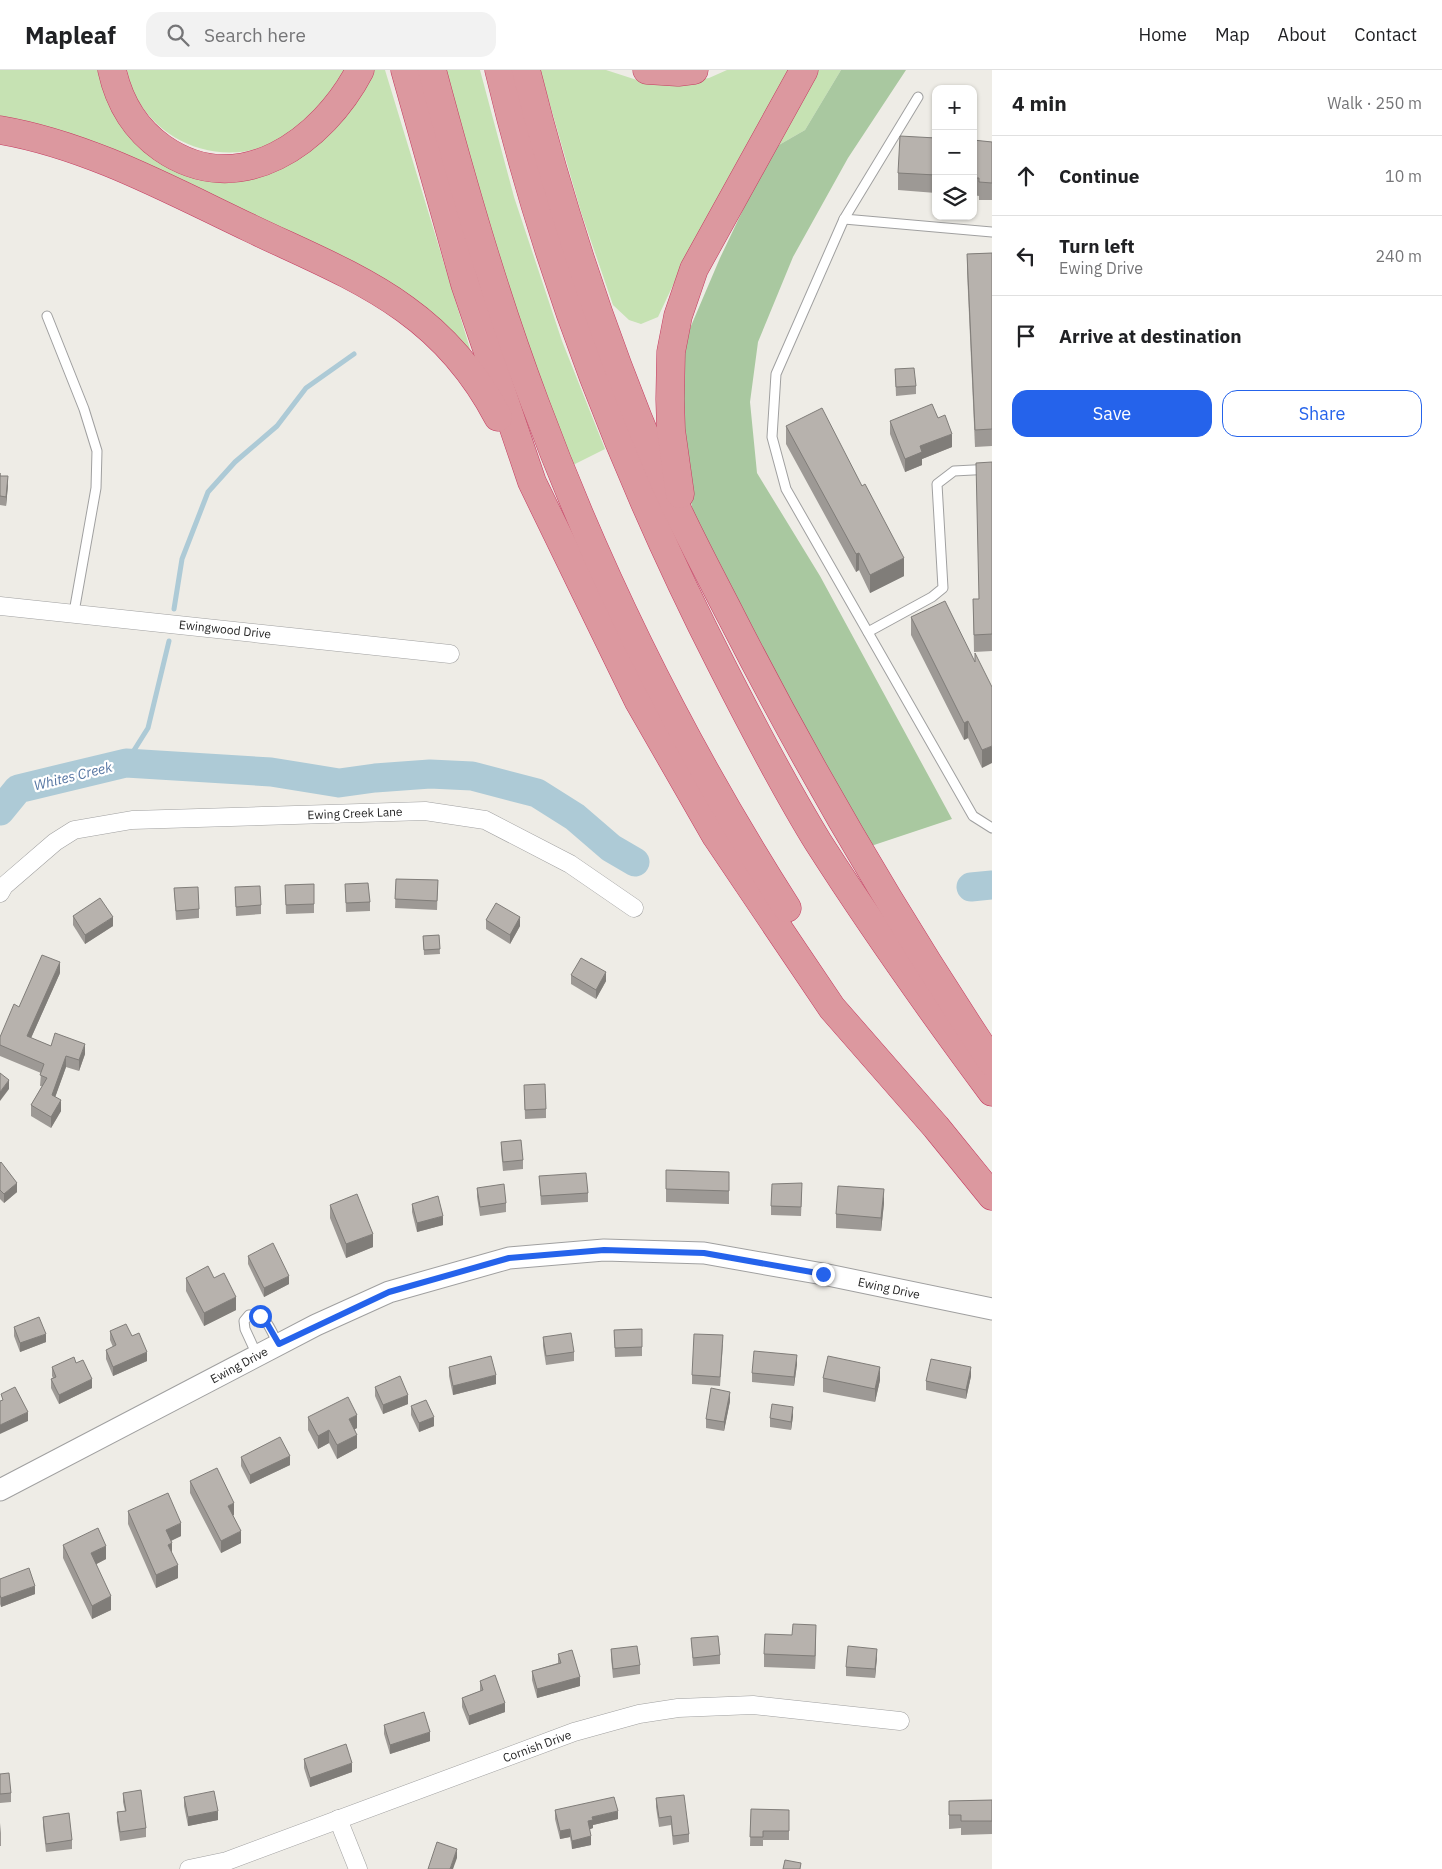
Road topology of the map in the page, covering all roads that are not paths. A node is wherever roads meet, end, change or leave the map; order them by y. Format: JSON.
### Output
{"nodes":[{"id":1,"x":112,"y":70,"type":"edge"},
{"id":2,"x":360,"y":70,"type":"edge"},
{"id":3,"x":405,"y":70,"type":"edge"},
{"id":4,"x":432,"y":70,"type":"edge"},
{"id":5,"x":499,"y":70,"type":"edge"},
{"id":6,"x":526,"y":70,"type":"edge"},
{"id":7,"x":647,"y":70,"type":"edge"},
{"id":8,"x":694,"y":70,"type":"edge"},
{"id":9,"x":804,"y":70,"type":"edge"},
{"id":10,"x":918,"y":97,"type":"dead end"},
{"id":11,"x":0,"y":130,"type":"edge"},
{"id":12,"x":844,"y":219,"type":"junction"},
{"id":13,"x":992,"y":232,"type":"edge"},
{"id":14,"x":47,"y":316,"type":"dead end"},
{"id":15,"x":992,"y":469,"type":"edge"},
{"id":16,"x":532,"y":482,"type":"junction"},
{"id":17,"x":684,"y":523,"type":"junction"},
{"id":18,"x":0,"y":606,"type":"edge"},
{"id":19,"x":74,"y":612,"type":"junction"},
{"id":20,"x":868,"y":632,"type":"junction"},
{"id":21,"x":450,"y":654,"type":"dead end"},
{"id":22,"x":992,"y":828,"type":"edge"},
{"id":23,"x":0,"y":894,"type":"edge"},
{"id":24,"x":634,"y":908,"type":"dead end"},
{"id":25,"x":992,"y":1062,"type":"edge"},
{"id":26,"x":992,"y":1092,"type":"edge"},
{"id":27,"x":936,"y":1127,"type":"junction"},
{"id":28,"x":992,"y":1196,"type":"edge"},
{"id":29,"x":992,"y":1309,"type":"edge"},
{"id":30,"x":279,"y":1344,"type":"junction"},
{"id":31,"x":258,"y":1355,"type":"junction"},
{"id":32,"x":0,"y":1490,"type":"edge"},
{"id":33,"x":900,"y":1721,"type":"dead end"},
{"id":34,"x":338,"y":1819,"type":"junction"},
{"id":35,"x":189,"y":1869,"type":"edge"},
{"id":36,"x":358,"y":1869,"type":"edge"}],
"edges":[{"from":1,"to":2,"type":"highway"},
{"from":3,"to":16,"type":"highway"},
{"from":4,"to":27,"type":"highway"},
{"from":5,"to":26,"type":"highway"},
{"from":6,"to":17,"type":"highway"},
{"from":7,"to":8,"type":"highway"},
{"from":9,"to":17,"type":"highway"},
{"from":10,"to":12,"type":"lane"},
{"from":11,"to":16,"type":"highway"},
{"from":12,"to":13,"type":"lane"},
{"from":12,"to":20,"type":"lane"},
{"from":14,"to":19,"type":"lane"},
{"from":15,"to":20,"type":"lane"},
{"from":16,"to":27,"type":"highway"},
{"from":17,"to":25,"type":"highway"},
{"from":18,"to":19,"type":"street","name":"Ewingwood Drive"},
{"from":19,"to":21,"type":"street","name":"Ewingwood Drive"},
{"from":20,"to":22,"type":"lane"},
{"from":23,"to":24,"type":"street","name":"Ewing Creek Lane"},
{"from":27,"to":28,"type":"highway"},
{"from":29,"to":30,"type":"street","name":"Ewing Drive"},
{"from":30,"to":31,"type":"street","name":"Ewing Drive"},
{"from":30,"to":31,"type":"lane"},
{"from":31,"to":32,"type":"street","name":"Ewing Drive"},
{"from":33,"to":34,"type":"street","name":"Cornish Drive"},
{"from":34,"to":35,"type":"street","name":"Cornish Drive"},
{"from":34,"to":36,"type":"street"}]}
